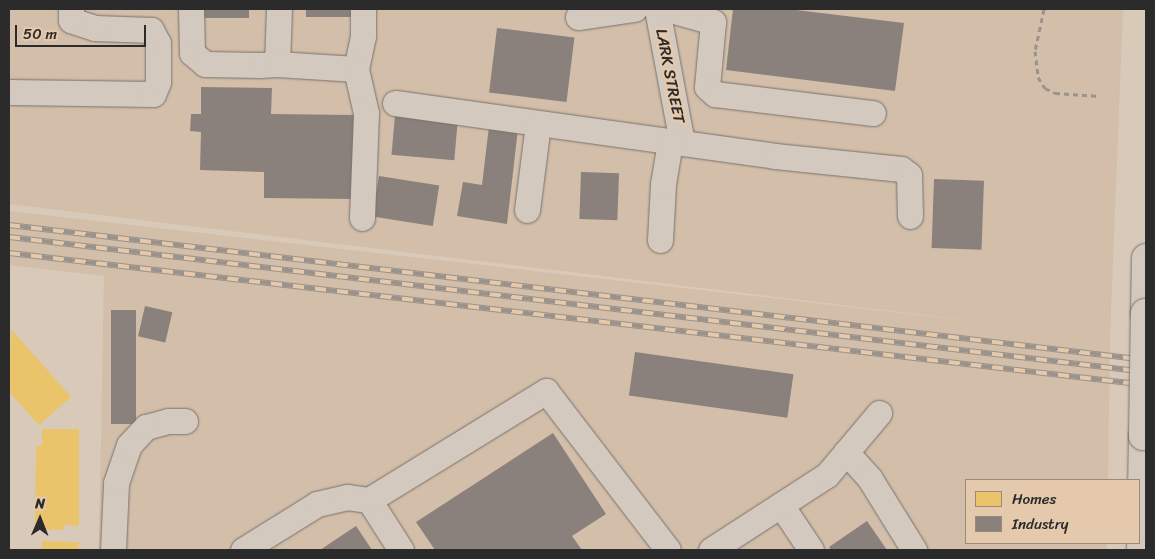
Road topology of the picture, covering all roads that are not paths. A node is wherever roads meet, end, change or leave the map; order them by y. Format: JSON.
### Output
{"nodes":[{"id":1,"x":71,"y":9,"type":"edge"},
{"id":2,"x":192,"y":9,"type":"edge"},
{"id":3,"x":278,"y":9,"type":"edge"},
{"id":4,"x":363,"y":9,"type":"edge"},
{"id":5,"x":634,"y":9,"type":"edge"},
{"id":6,"x":657,"y":9,"type":"edge"},
{"id":7,"x":666,"y":9,"type":"edge"},
{"id":8,"x":578,"y":17,"type":"dead end"},
{"id":9,"x":277,"y":64,"type":"junction"},
{"id":10,"x":356,"y":69,"type":"junction"},
{"id":11,"x":707,"y":87,"type":"junction"},
{"id":12,"x":9,"y":92,"type":"edge"},
{"id":13,"x":674,"y":97,"type":"junction"},
{"id":14,"x":395,"y":103,"type":"dead end"},
{"id":15,"x":873,"y":113,"type":"dead end"},
{"id":16,"x":538,"y":124,"type":"junction"},
{"id":17,"x":676,"y":142,"type":"junction"},
{"id":18,"x":527,"y":210,"type":"dead end"},
{"id":19,"x":910,"y":216,"type":"dead end"},
{"id":20,"x":362,"y":218,"type":"dead end"},
{"id":21,"x":660,"y":240,"type":"dead end"},
{"id":22,"x":1146,"y":258,"type":"edge"},
{"id":23,"x":878,"y":413,"type":"dead end"},
{"id":24,"x":185,"y":421,"type":"dead end"},
{"id":25,"x":846,"y":452,"type":"junction"},
{"id":26,"x":369,"y":500,"type":"junction"},
{"id":27,"x":781,"y":505,"type":"junction"},
{"id":28,"x":113,"y":550,"type":"edge"},
{"id":29,"x":244,"y":550,"type":"edge"},
{"id":30,"x":401,"y":550,"type":"edge"},
{"id":31,"x":668,"y":550,"type":"edge"},
{"id":32,"x":711,"y":550,"type":"edge"},
{"id":33,"x":812,"y":550,"type":"edge"},
{"id":34,"x":914,"y":550,"type":"edge"},
{"id":35,"x":1140,"y":550,"type":"edge"}],
"edges":[{"from":1,"to":12,"type":"street"},
{"from":2,"to":9,"type":"street"},
{"from":3,"to":9,"type":"street"},
{"from":4,"to":10,"type":"street"},
{"from":5,"to":8,"type":"street"},
{"from":6,"to":13,"type":"street","name":"LARK STREET"},
{"from":7,"to":11,"type":"street"},
{"from":9,"to":10,"type":"street"},
{"from":10,"to":20,"type":"street"},
{"from":11,"to":13,"type":"street"},
{"from":11,"to":15,"type":"street"},
{"from":13,"to":17,"type":"street","name":"LARK STREET"},
{"from":14,"to":16,"type":"street"},
{"from":16,"to":17,"type":"street"},
{"from":16,"to":18,"type":"street"},
{"from":17,"to":19,"type":"street"},
{"from":17,"to":21,"type":"street","name":"LARK STREET"},
{"from":22,"to":35,"type":"main road","bridge":true},
{"from":23,"to":25,"type":"street"},
{"from":24,"to":28,"type":"street"},
{"from":25,"to":27,"type":"street"},
{"from":25,"to":34,"type":"street"},
{"from":26,"to":29,"type":"street"},
{"from":26,"to":30,"type":"street"},
{"from":26,"to":31,"type":"street"},
{"from":27,"to":32,"type":"street"},
{"from":27,"to":33,"type":"street"}]}
